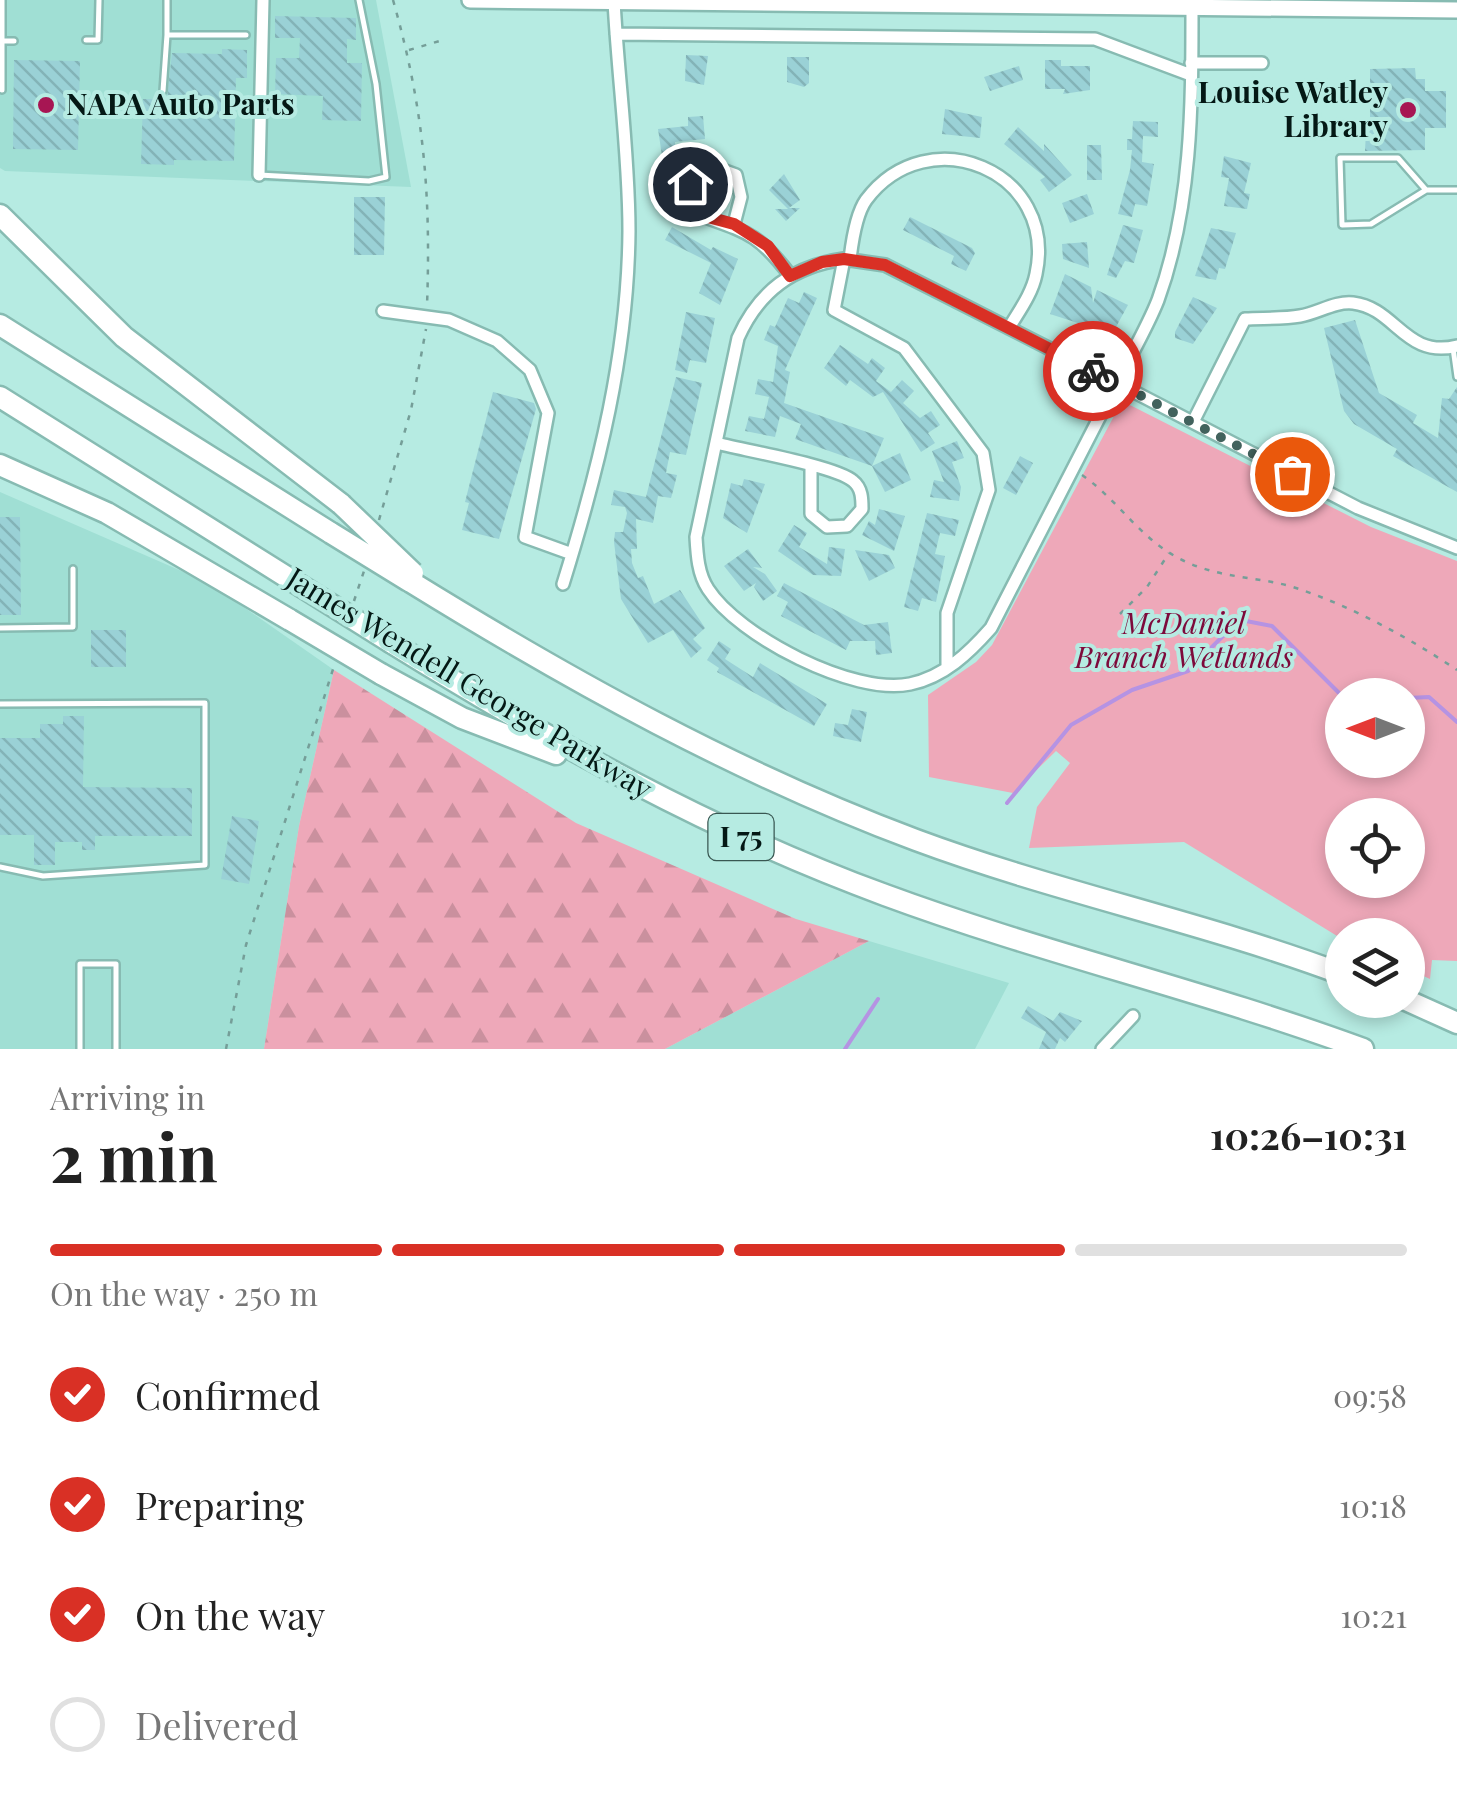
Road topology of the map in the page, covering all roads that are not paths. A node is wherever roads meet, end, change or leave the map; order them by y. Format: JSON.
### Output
{"nodes":[{"id":1,"x":2,"y":0,"type":"edge"},
{"id":2,"x":98,"y":0,"type":"edge"},
{"id":3,"x":166,"y":0,"type":"edge"},
{"id":4,"x":264,"y":0,"type":"edge"},
{"id":5,"x":360,"y":0,"type":"edge"},
{"id":6,"x":470,"y":0,"type":"edge"},
{"id":7,"x":614,"y":1,"type":"edge"},
{"id":8,"x":632,"y":1,"type":"edge"},
{"id":9,"x":926,"y":3,"type":"edge"},
{"id":10,"x":1192,"y":8,"type":"junction"},
{"id":11,"x":1457,"y":10,"type":"edge"},
{"id":12,"x":616,"y":34,"type":"junction"},
{"id":13,"x":167,"y":35,"type":"junction"},
{"id":14,"x":246,"y":35,"type":"dead end"},
{"id":15,"x":86,"y":40,"type":"dead end"},
{"id":16,"x":2,"y":41,"type":"edge"},
{"id":17,"x":14,"y":41,"type":"dead end"},
{"id":18,"x":1262,"y":63,"type":"dead end"},
{"id":19,"x":1192,"y":69,"type":"junction"},
{"id":20,"x":2,"y":90,"type":"edge"},
{"id":21,"x":164,"y":91,"type":"dead end"},
{"id":22,"x":259,"y":175,"type":"joint"},
{"id":23,"x":1426,"y":190,"type":"junction"},
{"id":24,"x":1457,"y":190,"type":"edge"},
{"id":25,"x":0,"y":215,"type":"edge"},
{"id":26,"x":734,"y":224,"type":"junction"},
{"id":27,"x":847,"y":259,"type":"junction"},
{"id":28,"x":790,"y":276,"type":"junction"},
{"id":29,"x":383,"y":311,"type":"dead end"},
{"id":30,"x":0,"y":325,"type":"edge"},
{"id":31,"x":1009,"y":328,"type":"junction"},
{"id":32,"x":1455,"y":347,"type":"edge"},
{"id":33,"x":1457,"y":378,"type":"edge"},
{"id":34,"x":1117,"y":383,"type":"junction"},
{"id":35,"x":0,"y":397,"type":"edge"},
{"id":36,"x":1192,"y":422,"type":"junction"},
{"id":37,"x":716,"y":444,"type":"junction"},
{"id":38,"x":0,"y":465,"type":"edge"},
{"id":39,"x":811,"y":467,"type":"junction"},
{"id":40,"x":1457,"y":548,"type":"edge"},
{"id":41,"x":572,"y":554,"type":"junction"},
{"id":42,"x":73,"y":569,"type":"dead end"},
{"id":43,"x":412,"y":578,"type":"junction"},
{"id":44,"x":563,"y":584,"type":"dead end"},
{"id":45,"x":0,"y":628,"type":"edge"},
{"id":46,"x":946,"y":668,"type":"junction"},
{"id":47,"x":0,"y":704,"type":"edge"},
{"id":48,"x":626,"y":781,"type":"junction"},
{"id":49,"x":0,"y":867,"type":"edge"},
{"id":50,"x":1325,"y":969,"type":"edge"},
{"id":51,"x":1425,"y":1009,"type":"edge"},
{"id":52,"x":1133,"y":1016,"type":"dead end"},
{"id":53,"x":1457,"y":1023,"type":"edge"},
{"id":54,"x":80,"y":1049,"type":"edge"},
{"id":55,"x":116,"y":1049,"type":"edge"},
{"id":56,"x":1102,"y":1049,"type":"edge"},
{"id":57,"x":1362,"y":1049,"type":"edge"}],
"edges":[{"from":1,"to":16,"type":"lane"},
{"from":2,"to":15,"type":"lane"},
{"from":3,"to":13,"type":"lane"},
{"from":4,"to":22,"type":"street"},
{"from":5,"to":22,"type":"lane"},
{"from":6,"to":7,"type":"main road"},
{"from":7,"to":8,"type":"main road"},
{"from":7,"to":12,"type":"street"},
{"from":8,"to":9,"type":"main road"},
{"from":9,"to":10,"type":"main road"},
{"from":10,"to":11,"type":"main road"},
{"from":10,"to":19,"type":"street"},
{"from":12,"to":19,"type":"street"},
{"from":12,"to":41,"type":"street"},
{"from":13,"to":14,"type":"lane"},
{"from":13,"to":21,"type":"lane"},
{"from":16,"to":17,"type":"lane"},
{"from":16,"to":20,"type":"lane"},
{"from":18,"to":19,"type":"street"},
{"from":19,"to":34,"type":"street"},
{"from":23,"to":23,"type":"lane"},
{"from":23,"to":24,"type":"lane"},
{"from":25,"to":43,"type":"highway","bridge":true},
{"from":26,"to":26,"type":"street"},
{"from":26,"to":28,"type":"street"},
{"from":27,"to":28,"type":"street"},
{"from":27,"to":31,"type":"street"},
{"from":27,"to":31,"type":"street"},
{"from":27,"to":46,"type":"street"},
{"from":28,"to":37,"type":"street"},
{"from":29,"to":41,"type":"street"},
{"from":30,"to":43,"type":"highway","name":"James Wendell George Parkway","number":"I 75","bridge":true},
{"from":31,"to":34,"type":"street"},
{"from":32,"to":33,"type":"lane"},
{"from":32,"to":36,"type":"street"},
{"from":34,"to":36,"type":"street"},
{"from":34,"to":46,"type":"street"},
{"from":35,"to":48,"type":"highway","name":"James Wendell George Parkway","number":"I 75","bridge":true},
{"from":36,"to":40,"type":"street"},
{"from":37,"to":39,"type":"street"},
{"from":37,"to":46,"type":"street"},
{"from":38,"to":48,"type":"highway","bridge":true},
{"from":39,"to":39,"type":"street"},
{"from":41,"to":44,"type":"street"},
{"from":42,"to":45,"type":"lane"},
{"from":43,"to":50,"type":"highway","name":"James Wendell George Parkway","number":"I 75"},
{"from":47,"to":49,"type":"lane"},
{"from":48,"to":57,"type":"highway","name":"James Wendell George Parkway","number":"I 75"},
{"from":51,"to":53,"type":"highway"},
{"from":52,"to":56,"type":"street"},
{"from":54,"to":55,"type":"lane"}]}
